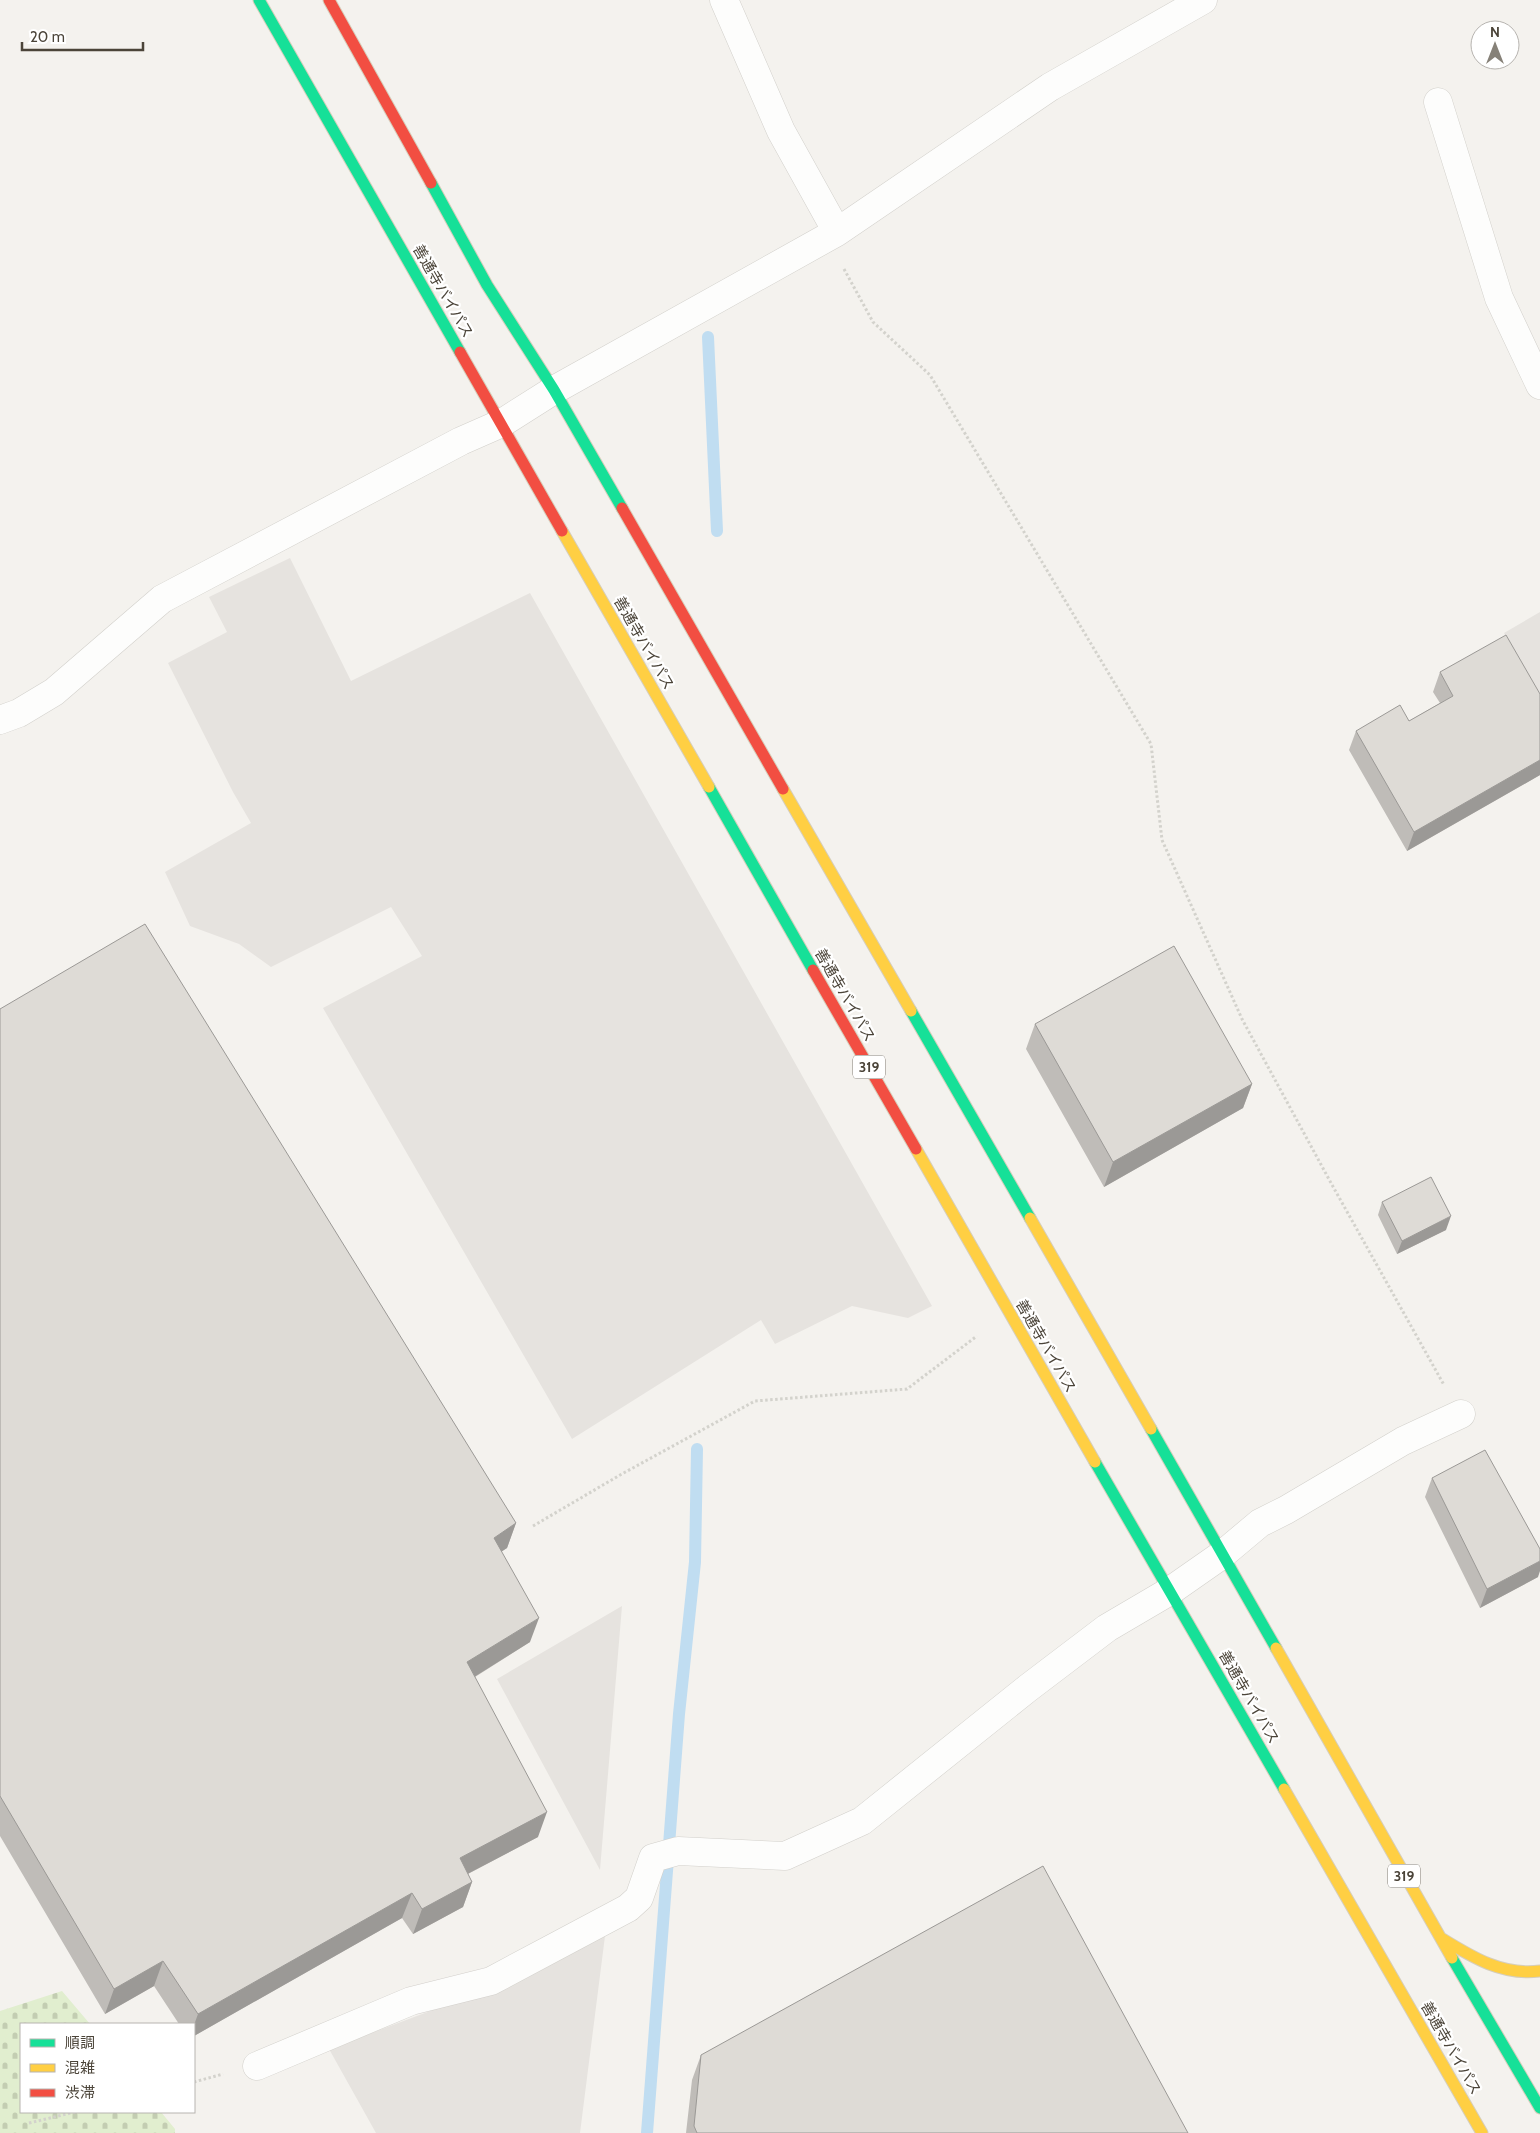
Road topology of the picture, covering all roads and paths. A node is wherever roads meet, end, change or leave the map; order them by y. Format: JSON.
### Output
{"nodes":[{"id":1,"x":259,"y":0,"type":"edge"},
{"id":2,"x":328,"y":0,"type":"edge"},
{"id":3,"x":724,"y":0,"type":"edge"},
{"id":4,"x":1203,"y":0,"type":"edge"},
{"id":5,"x":1438,"y":102,"type":"dead end"},
{"id":6,"x":832,"y":235,"type":"junction"},
{"id":7,"x":1540,"y":385,"type":"edge"},
{"id":8,"x":554,"y":390,"type":"junction"},
{"id":9,"x":502,"y":423,"type":"junction"},
{"id":10,"x":0,"y":720,"type":"edge"},
{"id":11,"x":976,"y":1336,"type":"dead end"},
{"id":12,"x":1461,"y":1414,"type":"joint"},
{"id":13,"x":533,"y":1526,"type":"dead end"},
{"id":14,"x":1223,"y":1554,"type":"junction"},
{"id":15,"x":1170,"y":1591,"type":"junction"},
{"id":16,"x":1441,"y":1938,"type":"junction"},
{"id":17,"x":1540,"y":1971,"type":"edge"},
{"id":18,"x":257,"y":2066,"type":"dead end"},
{"id":19,"x":1540,"y":2108,"type":"edge"},
{"id":20,"x":71,"y":2113,"type":"edge"},
{"id":21,"x":29,"y":2123,"type":"dead end"},
{"id":22,"x":1482,"y":2133,"type":"edge"}],
"edges":[{"from":1,"to":9,"type":"main road","name":"善通寺バイパス","number":"319"},
{"from":2,"to":8,"type":"main road","number":"319"},
{"from":3,"to":6,"type":"street"},
{"from":4,"to":6,"type":"street"},
{"from":5,"to":7,"type":"street"},
{"from":6,"to":8,"type":"street"},
{"from":6,"to":12,"type":"path"},
{"from":8,"to":9,"type":"street"},
{"from":8,"to":14,"type":"main road","number":"319"},
{"from":9,"to":10,"type":"street"},
{"from":9,"to":15,"type":"main road","name":"善通寺バイパス","number":"319"},
{"from":11,"to":13,"type":"path"},
{"from":12,"to":14,"type":"street"},
{"from":14,"to":15,"type":"street"},
{"from":14,"to":16,"type":"main road","number":"319"},
{"from":15,"to":18,"type":"street"},
{"from":15,"to":22,"type":"main road","name":"善通寺バイパス","number":"319"},
{"from":16,"to":17,"type":"main road"},
{"from":16,"to":19,"type":"main road","number":"319"},
{"from":20,"to":21,"type":"path"}]}
